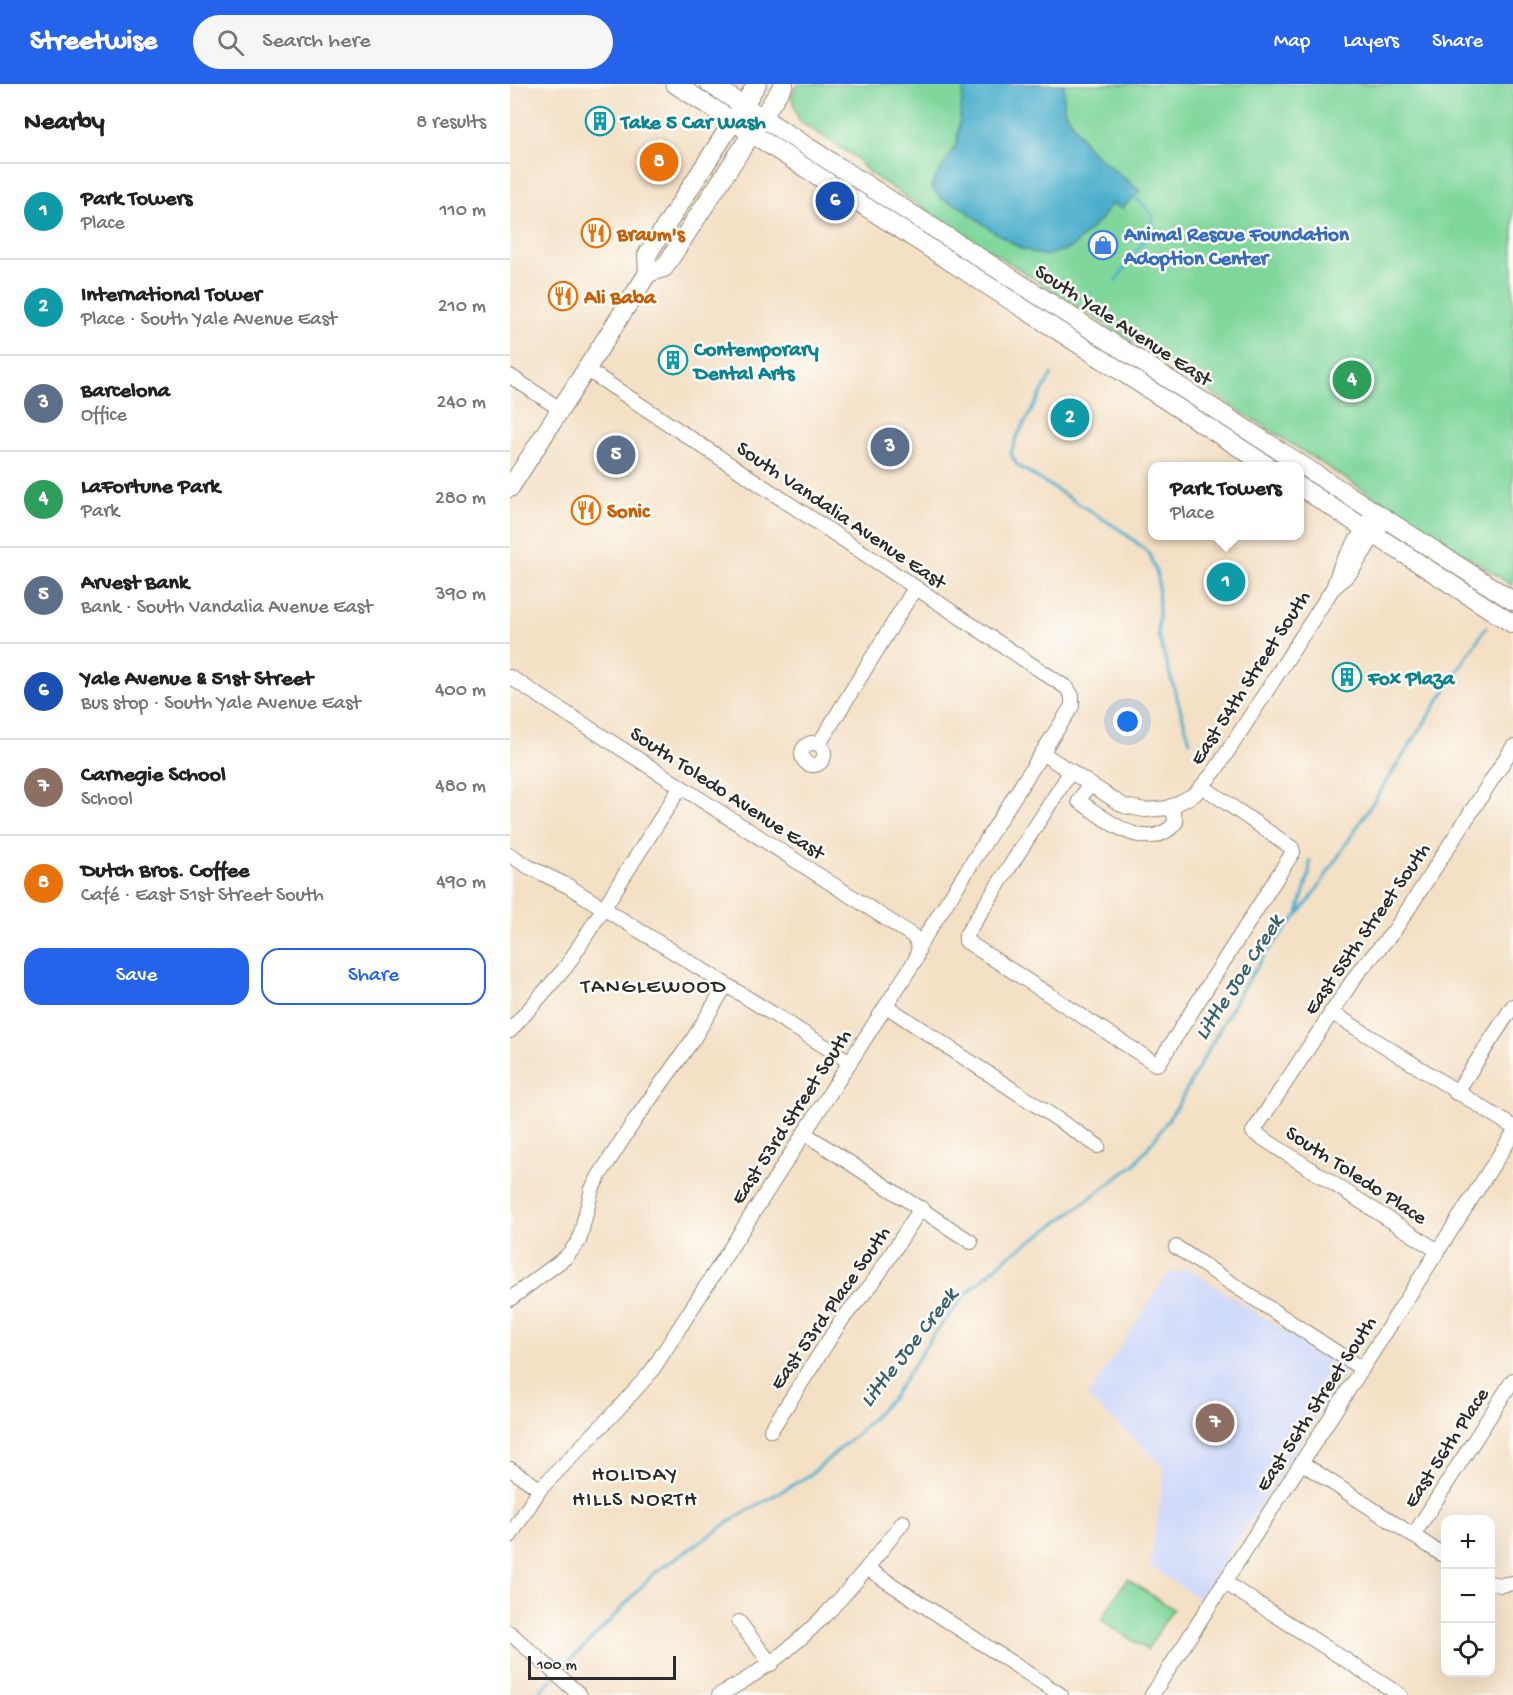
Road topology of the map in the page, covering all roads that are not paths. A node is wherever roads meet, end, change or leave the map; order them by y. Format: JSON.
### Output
{"nodes":[{"id":1,"x":675,"y":84,"type":"edge"},
{"id":2,"x":710,"y":84,"type":"edge"},
{"id":3,"x":757,"y":84,"type":"edge"},
{"id":4,"x":784,"y":84,"type":"edge"},
{"id":5,"x":743,"y":105,"type":"junction"},
{"id":6,"x":763,"y":118,"type":"junction"},
{"id":7,"x":733,"y":121,"type":"junction"},
{"id":8,"x":752,"y":134,"type":"junction"},
{"id":9,"x":648,"y":273,"type":"junction"},
{"id":10,"x":586,"y":369,"type":"junction"},
{"id":11,"x":510,"y":376,"type":"edge"},
{"id":12,"x":560,"y":410,"type":"junction"},
{"id":13,"x":1262,"y":462,"type":"edge"},
{"id":14,"x":1298,"y":462,"type":"edge"},
{"id":15,"x":1304,"y":466,"type":"edge"},
{"id":16,"x":510,"y":488,"type":"edge"},
{"id":17,"x":1304,"y":489,"type":"edge"},
{"id":18,"x":1380,"y":515,"type":"junction"},
{"id":19,"x":1370,"y":531,"type":"junction"},
{"id":20,"x":915,"y":588,"type":"junction"},
{"id":21,"x":1513,"y":602,"type":"edge"},
{"id":22,"x":1513,"y":624,"type":"edge"},
{"id":23,"x":510,"y":677,"type":"edge"},
{"id":24,"x":1072,"y":696,"type":"joint"},
{"id":25,"x":819,"y":744,"type":"dead end"},
{"id":26,"x":1513,"y":747,"type":"edge"},
{"id":27,"x":1042,"y":753,"type":"junction"},
{"id":28,"x":1071,"y":771,"type":"junction"},
{"id":29,"x":1089,"y":784,"type":"junction"},
{"id":30,"x":1202,"y":786,"type":"junction"},
{"id":31,"x":680,"y":788,"type":"junction"},
{"id":32,"x":1171,"y":806,"type":"junction"},
{"id":33,"x":510,"y":855,"type":"edge"},
{"id":34,"x":603,"y":908,"type":"junction"},
{"id":35,"x":919,"y":946,"type":"junction"},
{"id":36,"x":726,"y":985,"type":"junction"},
{"id":37,"x":886,"y":1006,"type":"junction"},
{"id":38,"x":1513,"y":1006,"type":"edge"},
{"id":39,"x":1331,"y":1012,"type":"junction"},
{"id":40,"x":512,"y":1026,"type":"edge"},
{"id":41,"x":850,"y":1062,"type":"junction"},
{"id":42,"x":1456,"y":1093,"type":"junction"},
{"id":43,"x":1513,"y":1127,"type":"edge"},
{"id":44,"x":1253,"y":1132,"type":"joint"},
{"id":45,"x":804,"y":1133,"type":"junction"},
{"id":46,"x":1513,"y":1134,"type":"edge"},
{"id":47,"x":1098,"y":1146,"type":"dead end"},
{"id":48,"x":921,"y":1209,"type":"junction"},
{"id":49,"x":971,"y":1242,"type":"dead end"},
{"id":50,"x":1176,"y":1247,"type":"dead end"},
{"id":51,"x":1438,"y":1251,"type":"junction"},
{"id":52,"x":510,"y":1299,"type":"edge"},
{"id":53,"x":1362,"y":1370,"type":"junction"},
{"id":54,"x":1513,"y":1380,"type":"edge"},
{"id":55,"x":771,"y":1430,"type":"dead end"},
{"id":56,"x":1302,"y":1463,"type":"junction"},
{"id":57,"x":510,"y":1469,"type":"edge"},
{"id":58,"x":540,"y":1489,"type":"junction"},
{"id":59,"x":903,"y":1522,"type":"dead end"},
{"id":60,"x":510,"y":1536,"type":"edge"},
{"id":61,"x":1413,"y":1536,"type":"junction"},
{"id":62,"x":1441,"y":1554,"type":"edge"},
{"id":63,"x":868,"y":1569,"type":"junction"},
{"id":64,"x":1224,"y":1582,"type":"junction"},
{"id":65,"x":1495,"y":1584,"type":"edge"},
{"id":66,"x":1513,"y":1584,"type":"edge"},
{"id":67,"x":739,"y":1622,"type":"dead end"},
{"id":68,"x":510,"y":1633,"type":"edge"},
{"id":69,"x":771,"y":1664,"type":"junction"},
{"id":70,"x":576,"y":1691,"type":"edge"},
{"id":71,"x":719,"y":1695,"type":"edge"},
{"id":72,"x":1061,"y":1695,"type":"edge"},
{"id":73,"x":1152,"y":1695,"type":"edge"},
{"id":74,"x":1400,"y":1695,"type":"edge"}],
"edges":[{"from":1,"to":7,"type":"main road","name":"South Yale Avenue East"},
{"from":2,"to":5,"type":"main road","name":"South Yale Avenue East"},
{"from":3,"to":5,"type":"main road"},
{"from":4,"to":6,"type":"main road"},
{"from":5,"to":6,"type":"main road","name":"South Yale Avenue East"},
{"from":5,"to":7,"type":"main road"},
{"from":6,"to":8,"type":"main road"},
{"from":6,"to":14,"type":"main road","name":"South Yale Avenue East"},
{"from":7,"to":8,"type":"main road","name":"South Yale Avenue East"},
{"from":7,"to":9,"type":"main road"},
{"from":8,"to":9,"type":"main road"},
{"from":8,"to":13,"type":"main road","name":"South Yale Avenue East"},
{"from":9,"to":10,"type":"main road"},
{"from":10,"to":12,"type":"main road"},
{"from":10,"to":20,"type":"street","name":"South Vandalia Avenue East"},
{"from":11,"to":12,"type":"street"},
{"from":12,"to":16,"type":"main road"},
{"from":15,"to":18,"type":"main road","name":"South Yale Avenue East"},
{"from":17,"to":19,"type":"main road"},
{"from":18,"to":19,"type":"street","name":"East 54th Street South"},
{"from":18,"to":21,"type":"main road","name":"South Yale Avenue East"},
{"from":19,"to":22,"type":"main road"},
{"from":19,"to":30,"type":"street","name":"East 54th Street South"},
{"from":20,"to":24,"type":"street","name":"South Vandalia Avenue East"},
{"from":20,"to":25,"type":"street"},
{"from":23,"to":31,"type":"street","name":"South Toledo Avenue East"},
{"from":24,"to":27,"type":"street","name":"East 53rd Street South"},
{"from":26,"to":39,"type":"street","name":"East 55th Street South"},
{"from":27,"to":28,"type":"street","name":"East 54th Street South"},
{"from":27,"to":35,"type":"street","name":"East 53rd Street South"},
{"from":28,"to":29,"type":"street","name":"East 54th Street South"},
{"from":28,"to":30,"type":"street"},
{"from":29,"to":32,"type":"street","name":"East 54th Street South"},
{"from":29,"to":32,"type":"street"},
{"from":30,"to":32,"type":"street","name":"East 54th Street South"},
{"from":31,"to":34,"type":"street"},
{"from":31,"to":35,"type":"street","name":"South Toledo Avenue East"},
{"from":33,"to":34,"type":"street"},
{"from":34,"to":36,"type":"street"},
{"from":34,"to":40,"type":"street"},
{"from":35,"to":37,"type":"street","name":"East 53rd Street South"},
{"from":36,"to":41,"type":"street"},
{"from":36,"to":52,"type":"street"},
{"from":37,"to":41,"type":"street","name":"East 53rd Street South"},
{"from":37,"to":47,"type":"street"},
{"from":38,"to":42,"type":"street"},
{"from":39,"to":42,"type":"street"},
{"from":39,"to":44,"type":"street","name":"East 55th Street South"},
{"from":41,"to":45,"type":"street","name":"East 53rd Street South"},
{"from":42,"to":43,"type":"street"},
{"from":44,"to":51,"type":"street","name":"South Toledo Place"},
{"from":45,"to":48,"type":"street"},
{"from":45,"to":58,"type":"street","name":"East 53rd Street South"},
{"from":46,"to":51,"type":"street","name":"East 56th Street South"},
{"from":48,"to":49,"type":"street"},
{"from":48,"to":55,"type":"street","name":"East 53rd Place South"},
{"from":50,"to":53,"type":"street"},
{"from":51,"to":53,"type":"street","name":"East 56th Street South"},
{"from":53,"to":56,"type":"street","name":"East 56th Street South"},
{"from":54,"to":61,"type":"street","name":"East 56th Place"},
{"from":56,"to":61,"type":"street"},
{"from":56,"to":64,"type":"street","name":"East 56th Street South"},
{"from":57,"to":58,"type":"street"},
{"from":58,"to":60,"type":"street","name":"East 53rd Street South"},
{"from":59,"to":63,"type":"street"},
{"from":61,"to":62,"type":"street"},
{"from":63,"to":69,"type":"street"},
{"from":63,"to":72,"type":"street"},
{"from":64,"to":73,"type":"street","name":"East 56th Street South"},
{"from":64,"to":74,"type":"street"},
{"from":65,"to":66,"type":"street"},
{"from":67,"to":69,"type":"street"},
{"from":68,"to":70,"type":"street"},
{"from":69,"to":71,"type":"street"}]}
